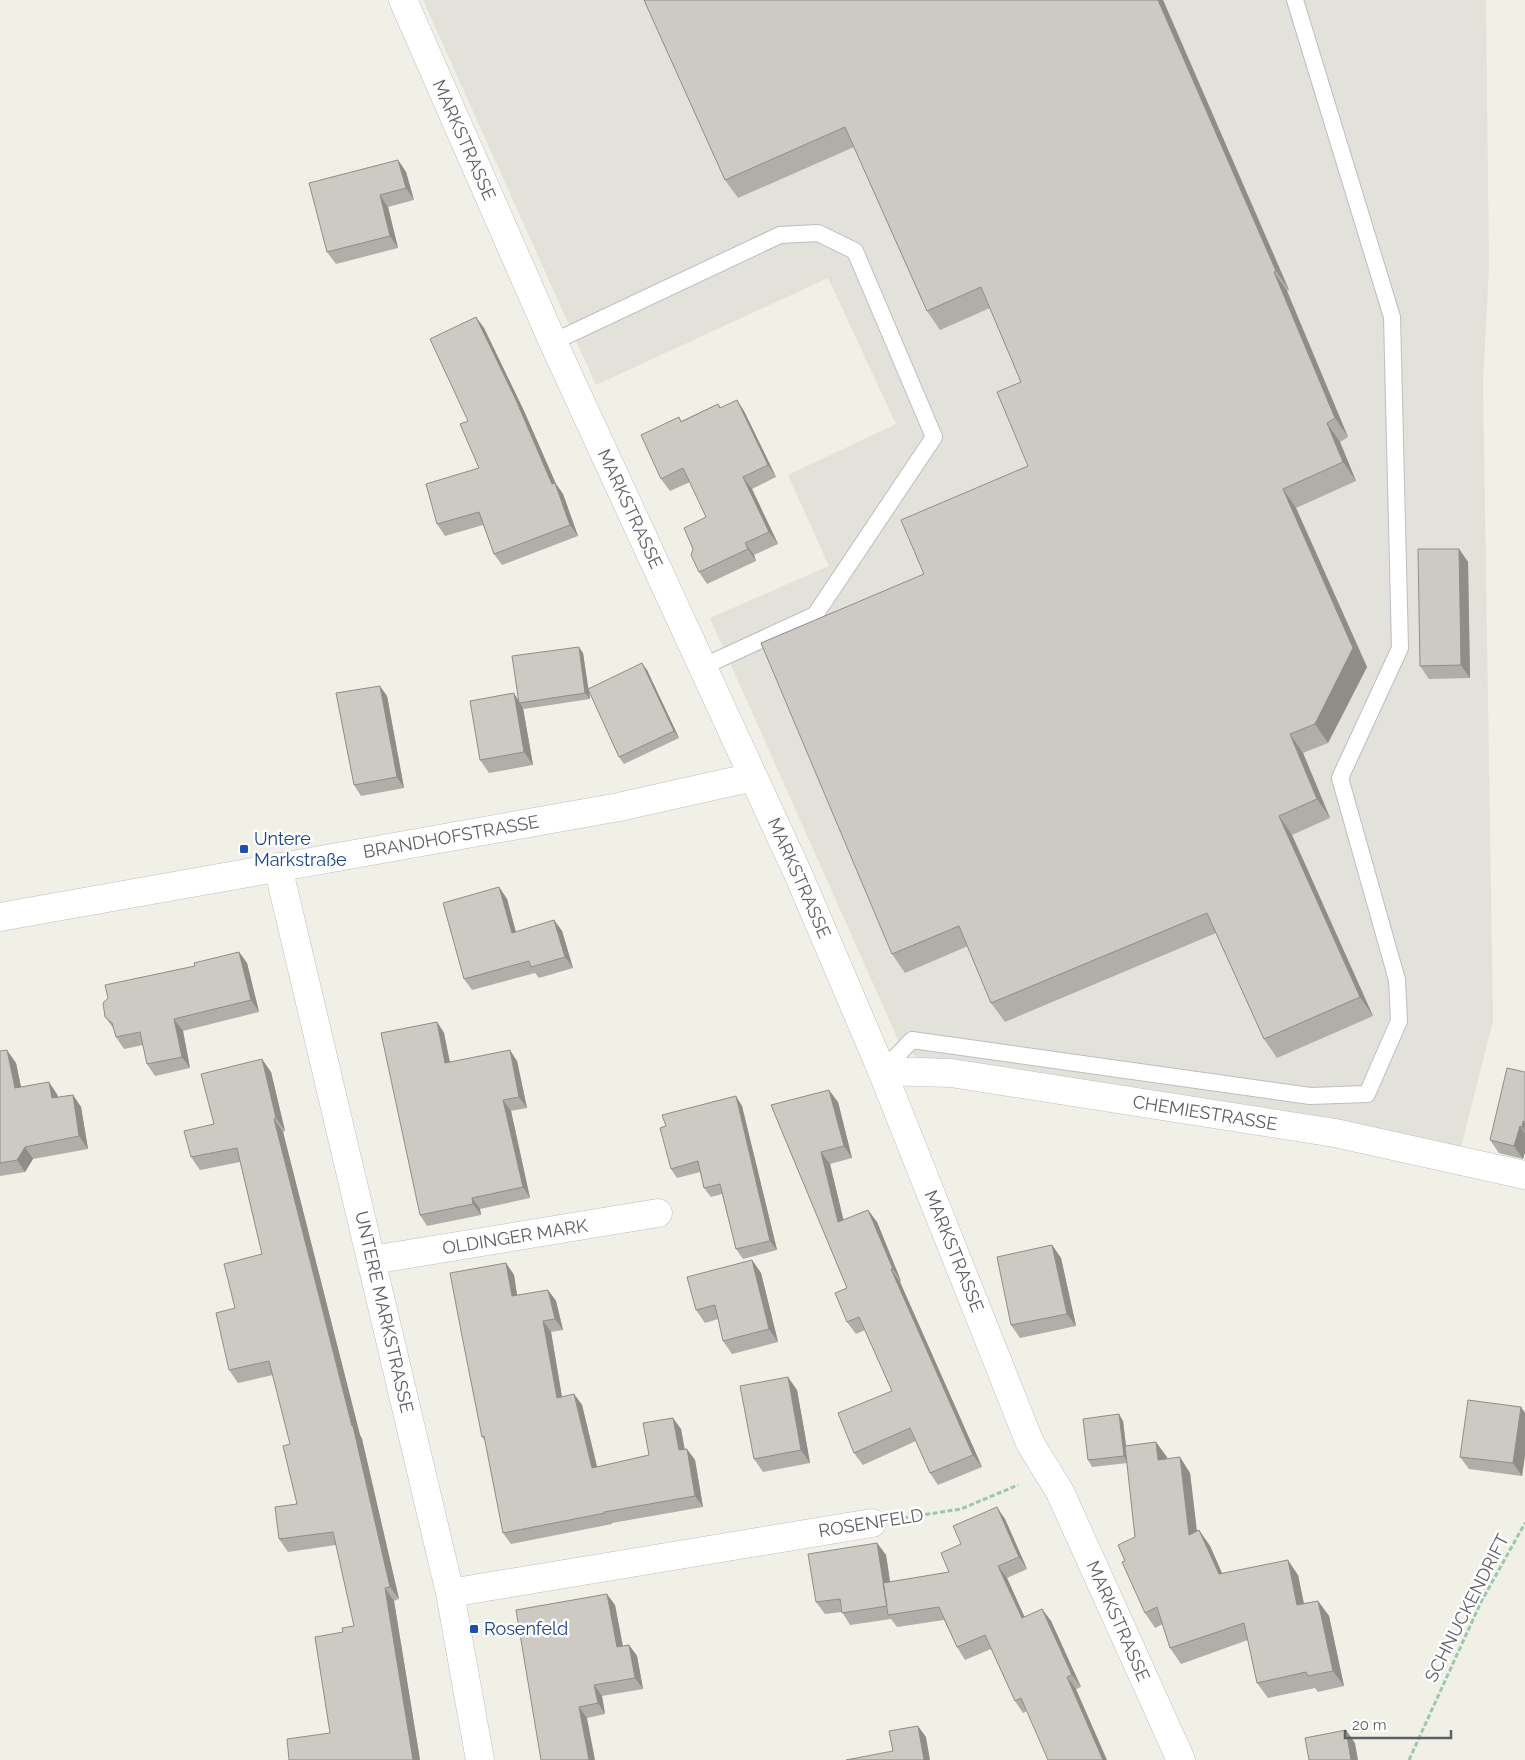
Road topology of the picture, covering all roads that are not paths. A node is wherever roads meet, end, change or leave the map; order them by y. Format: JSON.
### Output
{"nodes":[{"id":1,"x":403,"y":0,"type":"edge"},
{"id":2,"x":1295,"y":0,"type":"edge"},
{"id":3,"x":553,"y":342,"type":"junction"},
{"id":4,"x":702,"y":667,"type":"junction"},
{"id":5,"x":753,"y":777,"type":"junction"},
{"id":6,"x":278,"y":867,"type":"junction"},
{"id":7,"x":0,"y":917,"type":"edge"},
{"id":8,"x":882,"y":1071,"type":"junction"},
{"id":9,"x":1525,"y":1175,"type":"edge"},
{"id":10,"x":658,"y":1213,"type":"dead end"},
{"id":11,"x":372,"y":1260,"type":"junction"},
{"id":12,"x":872,"y":1523,"type":"road end"},
{"id":13,"x":450,"y":1593,"type":"junction"},
{"id":14,"x":480,"y":1760,"type":"edge"},
{"id":15,"x":1180,"y":1760,"type":"edge"}],
"edges":[{"from":1,"to":3,"type":"street","name":"MARKSTRASSE"},
{"from":2,"to":8,"type":"lane"},
{"from":3,"to":4,"type":"street","name":"MARKSTRASSE"},
{"from":3,"to":4,"type":"lane"},
{"from":4,"to":5,"type":"street","name":"MARKSTRASSE"},
{"from":5,"to":6,"type":"street","name":"BRANDHOFSTRASSE"},
{"from":5,"to":8,"type":"street","name":"MARKSTRASSE"},
{"from":6,"to":7,"type":"street","name":"BRANDHOFSTRASSE"},
{"from":6,"to":11,"type":"street","name":"UNTERE MARKSTRASSE"},
{"from":8,"to":9,"type":"street","name":"CHEMIESTRASSE"},
{"from":8,"to":15,"type":"street","name":"MARKSTRASSE"},
{"from":10,"to":11,"type":"street","name":"OLDINGER MARK"},
{"from":11,"to":13,"type":"street","name":"UNTERE MARKSTRASSE"},
{"from":12,"to":13,"type":"street","name":"ROSENFELD"},
{"from":13,"to":14,"type":"street","name":"UNTERE MARKSTRASSE"}]}
